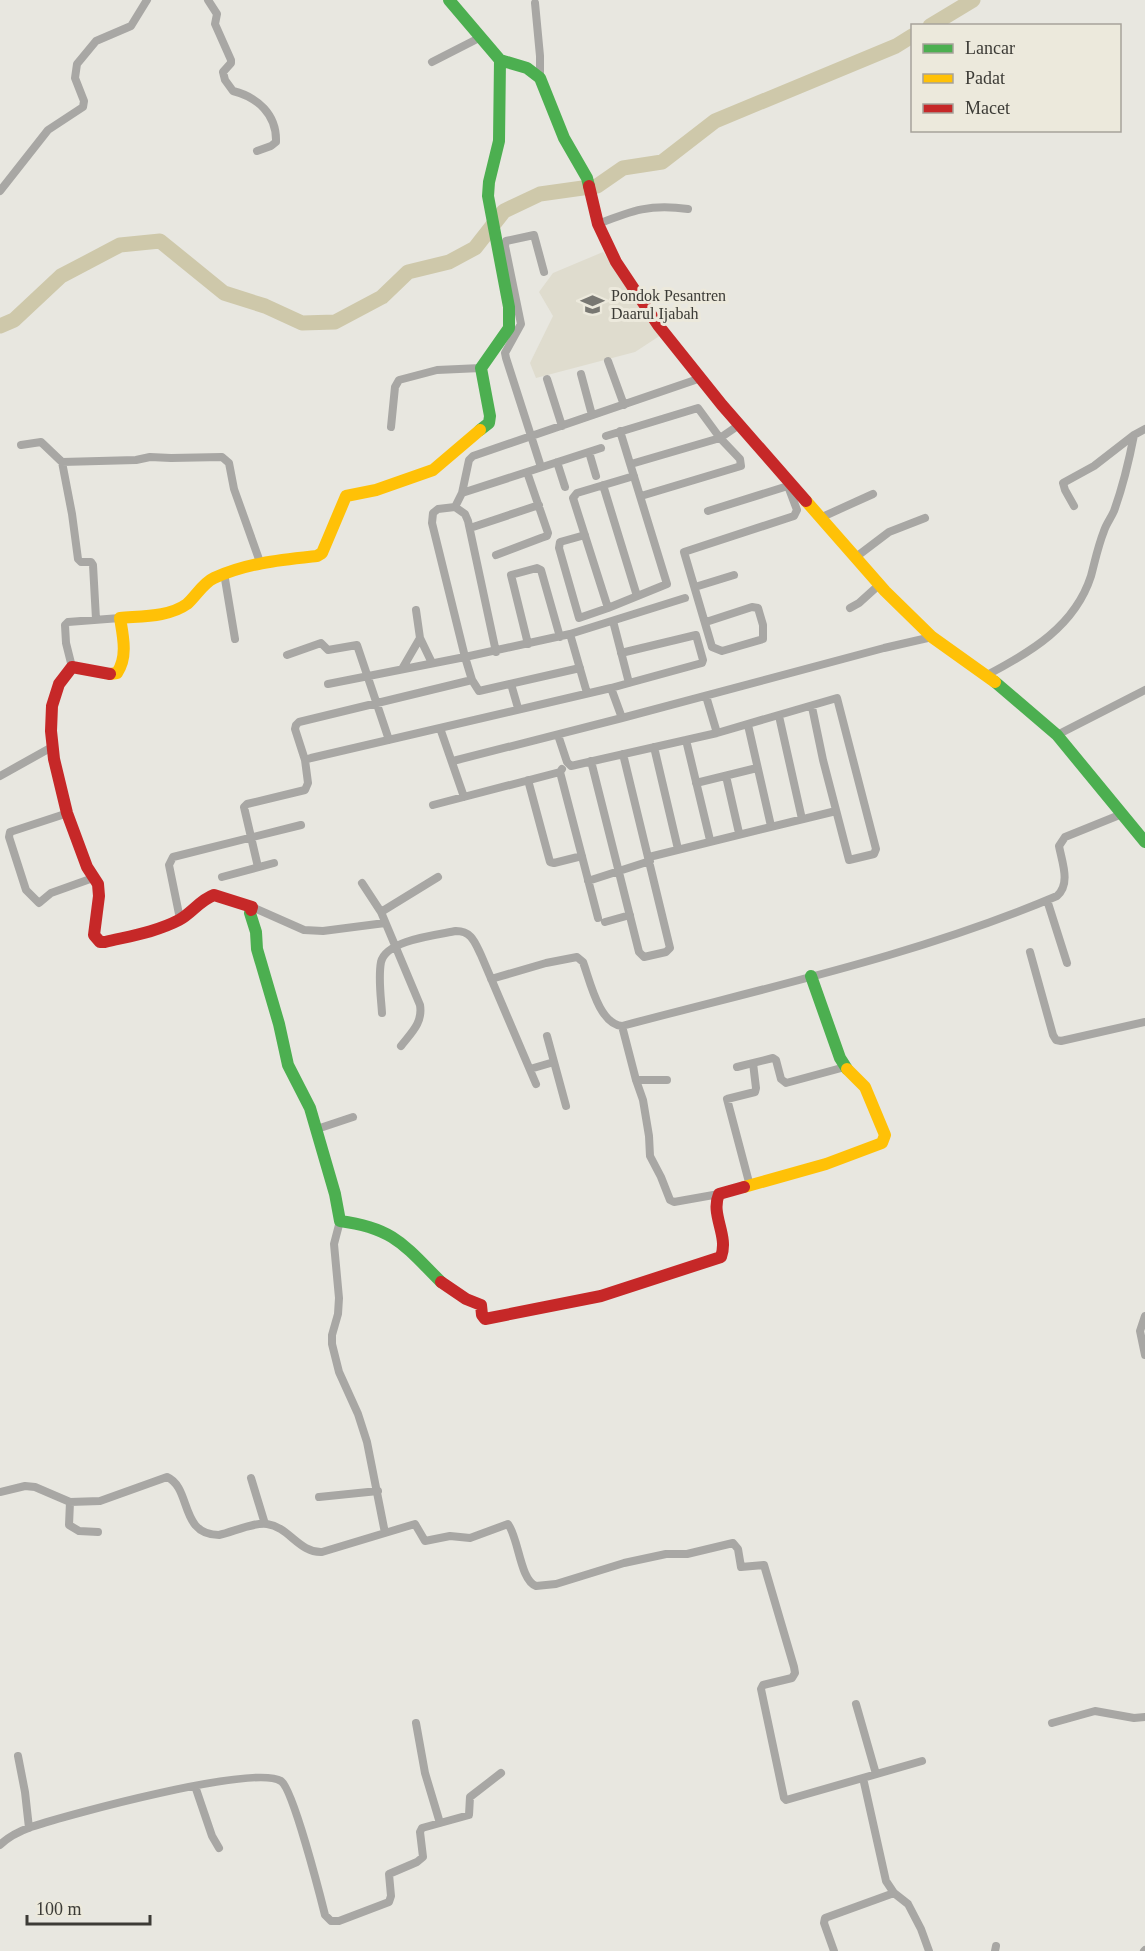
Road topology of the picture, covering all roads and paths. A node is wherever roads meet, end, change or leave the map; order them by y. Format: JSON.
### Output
{"nodes":[{"id":1,"x":147,"y":0,"type":"edge"},
{"id":2,"x":207,"y":0,"type":"edge"},
{"id":3,"x":449,"y":0,"type":"edge"},
{"id":4,"x":535,"y":3,"type":"dead end"},
{"id":5,"x":481,"y":37,"type":"junction"},
{"id":6,"x":500,"y":60,"type":"junction"},
{"id":7,"x":432,"y":62,"type":"dead end"},
{"id":8,"x":540,"y":78,"type":"junction"},
{"id":9,"x":258,"y":151,"type":"dead end"},
{"id":10,"x":0,"y":191,"type":"edge"},
{"id":11,"x":688,"y":209,"type":"dead end"},
{"id":12,"x":598,"y":224,"type":"junction"},
{"id":13,"x":544,"y":272,"type":"dead end"},
{"id":14,"x":608,"y":361,"type":"dead end"},
{"id":15,"x":481,"y":368,"type":"junction"},
{"id":16,"x":581,"y":374,"type":"dead end"},
{"id":17,"x":701,"y":378,"type":"junction"},
{"id":18,"x":547,"y":379,"type":"dead end"},
{"id":19,"x":624,"y":405,"type":"junction"},
{"id":20,"x":592,"y":416,"type":"junction"},
{"id":21,"x":739,"y":425,"type":"junction"},
{"id":22,"x":562,"y":426,"type":"junction"},
{"id":23,"x":392,"y":427,"type":"dead end"},
{"id":24,"x":1145,"y":429,"type":"edge"},
{"id":25,"x":620,"y":431,"type":"junction"},
{"id":26,"x":1134,"y":435,"type":"junction"},
{"id":27,"x":531,"y":436,"type":"junction"},
{"id":28,"x":606,"y":436,"type":"dead end"},
{"id":29,"x":720,"y":438,"type":"junction"},
{"id":30,"x":21,"y":445,"type":"dead end"},
{"id":31,"x":601,"y":448,"type":"dead end"},
{"id":32,"x":589,"y":452,"type":"junction"},
{"id":33,"x":62,"y":462,"type":"junction"},
{"id":34,"x":557,"y":462,"type":"junction"},
{"id":35,"x":630,"y":464,"type":"junction"},
{"id":36,"x":541,"y":467,"type":"junction"},
{"id":37,"x":527,"y":472,"type":"junction"},
{"id":38,"x":596,"y":476,"type":"dead end"},
{"id":39,"x":634,"y":476,"type":"junction"},
{"id":40,"x":603,"y":485,"type":"junction"},
{"id":41,"x":789,"y":485,"type":"junction"},
{"id":42,"x":565,"y":487,"type":"dead end"},
{"id":43,"x":462,"y":494,"type":"junction"},
{"id":44,"x":873,"y":494,"type":"dead end"},
{"id":45,"x":641,"y":496,"type":"junction"},
{"id":46,"x":539,"y":505,"type":"junction"},
{"id":47,"x":1074,"y":506,"type":"dead end"},
{"id":48,"x":455,"y":507,"type":"junction"},
{"id":49,"x":708,"y":511,"type":"dead end"},
{"id":50,"x":820,"y":518,"type":"junction"},
{"id":51,"x":925,"y":518,"type":"dead end"},
{"id":52,"x":470,"y":528,"type":"junction"},
{"id":53,"x":585,"y":535,"type":"junction"},
{"id":54,"x":496,"y":555,"type":"dead end"},
{"id":55,"x":856,"y":557,"type":"junction"},
{"id":56,"x":260,"y":562,"type":"junction"},
{"id":57,"x":224,"y":573,"type":"junction"},
{"id":58,"x":734,"y":575,"type":"dead end"},
{"id":59,"x":880,"y":584,"type":"junction"},
{"id":60,"x":695,"y":587,"type":"junction"},
{"id":61,"x":638,"y":596,"type":"junction"},
{"id":62,"x":685,"y":598,"type":"dead end"},
{"id":63,"x":608,"y":608,"type":"junction"},
{"id":64,"x":850,"y":608,"type":"dead end"},
{"id":65,"x":416,"y":610,"type":"dead end"},
{"id":66,"x":120,"y":618,"type":"junction"},
{"id":67,"x":96,"y":619,"type":"junction"},
{"id":68,"x":613,"y":621,"type":"junction"},
{"id":69,"x":706,"y":622,"type":"junction"},
{"id":70,"x":570,"y":634,"type":"junction"},
{"id":71,"x":560,"y":636,"type":"junction"},
{"id":72,"x":932,"y":637,"type":"junction"},
{"id":73,"x":420,"y":638,"type":"junction"},
{"id":74,"x":235,"y":639,"type":"dead end"},
{"id":75,"x":528,"y":644,"type":"junction"},
{"id":76,"x":496,"y":652,"type":"junction"},
{"id":77,"x":621,"y":653,"type":"junction"},
{"id":78,"x":287,"y":655,"type":"dead end"},
{"id":79,"x":465,"y":657,"type":"junction"},
{"id":80,"x":432,"y":663,"type":"junction"},
{"id":81,"x":72,"y":667,"type":"junction"},
{"id":82,"x":580,"y":668,"type":"junction"},
{"id":83,"x":402,"y":669,"type":"junction"},
{"id":84,"x":987,"y":675,"type":"junction"},
{"id":85,"x":367,"y":676,"type":"junction"},
{"id":86,"x":472,"y":680,"type":"junction"},
{"id":87,"x":628,"y":683,"type":"junction"},
{"id":88,"x":328,"y":684,"type":"dead end"},
{"id":89,"x":511,"y":684,"type":"junction"},
{"id":90,"x":611,"y":688,"type":"junction"},
{"id":91,"x":1145,"y":690,"type":"edge"},
{"id":92,"x":587,"y":693,"type":"junction"},
{"id":93,"x":706,"y":696,"type":"junction"},
{"id":94,"x":376,"y":703,"type":"junction"},
{"id":95,"x":812,"y":707,"type":"junction"},
{"id":96,"x":518,"y":708,"type":"junction"},
{"id":97,"x":779,"y":716,"type":"junction"},
{"id":98,"x":622,"y":718,"type":"junction"},
{"id":99,"x":748,"y":724,"type":"junction"},
{"id":100,"x":440,"y":728,"type":"junction"},
{"id":101,"x":717,"y":733,"type":"junction"},
{"id":102,"x":558,"y":735,"type":"junction"},
{"id":103,"x":1057,"y":735,"type":"junction"},
{"id":104,"x":389,"y":740,"type":"junction"},
{"id":105,"x":686,"y":740,"type":"junction"},
{"id":106,"x":52,"y":747,"type":"junction"},
{"id":107,"x":654,"y":747,"type":"junction"},
{"id":108,"x":623,"y":754,"type":"junction"},
{"id":109,"x":304,"y":760,"type":"junction"},
{"id":110,"x":453,"y":760,"type":"junction"},
{"id":111,"x":591,"y":761,"type":"junction"},
{"id":112,"x":567,"y":762,"type":"junction"},
{"id":113,"x":757,"y":768,"type":"junction"},
{"id":114,"x":560,"y":772,"type":"junction"},
{"id":115,"x":0,"y":776,"type":"edge"},
{"id":116,"x":726,"y":776,"type":"junction"},
{"id":117,"x":528,"y":780,"type":"junction"},
{"id":118,"x":696,"y":783,"type":"junction"},
{"id":119,"x":464,"y":797,"type":"junction"},
{"id":120,"x":433,"y":805,"type":"dead end"},
{"id":121,"x":836,"y":811,"type":"junction"},
{"id":122,"x":68,"y":813,"type":"junction"},
{"id":123,"x":1122,"y":814,"type":"junction"},
{"id":124,"x":802,"y":819,"type":"junction"},
{"id":125,"x":301,"y":825,"type":"dead end"},
{"id":126,"x":771,"y":826,"type":"junction"},
{"id":127,"x":740,"y":833,"type":"junction"},
{"id":128,"x":250,"y":838,"type":"junction"},
{"id":129,"x":710,"y":840,"type":"junction"},
{"id":130,"x":1145,"y":842,"type":"edge"},
{"id":131,"x":678,"y":849,"type":"junction"},
{"id":132,"x":582,"y":856,"type":"junction"},
{"id":133,"x":650,"y":859,"type":"junction"},
{"id":134,"x":274,"y":863,"type":"dead end"},
{"id":135,"x":258,"y":867,"type":"junction"},
{"id":136,"x":619,"y":871,"type":"junction"},
{"id":137,"x":438,"y":877,"type":"dead end"},
{"id":138,"x":93,"y":878,"type":"junction"},
{"id":139,"x":222,"y":878,"type":"dead end"},
{"id":140,"x":588,"y":881,"type":"junction"},
{"id":141,"x":362,"y":883,"type":"dead end"},
{"id":142,"x":1047,"y":900,"type":"junction"},
{"id":143,"x":252,"y":907,"type":"junction"},
{"id":144,"x":381,"y":912,"type":"junction"},
{"id":145,"x":179,"y":914,"type":"dead end"},
{"id":146,"x":630,"y":915,"type":"junction"},
{"id":147,"x":385,"y":923,"type":"junction"},
{"id":148,"x":394,"y":946,"type":"junction"},
{"id":149,"x":1030,"y":952,"type":"dead end"},
{"id":150,"x":1066,"y":963,"type":"dead end"},
{"id":151,"x":811,"y":976,"type":"junction"},
{"id":152,"x":491,"y":978,"type":"junction"},
{"id":153,"x":382,"y":1014,"type":"dead end"},
{"id":154,"x":1145,"y":1022,"type":"edge"},
{"id":155,"x":622,"y":1026,"type":"junction"},
{"id":156,"x":547,"y":1036,"type":"dead end"},
{"id":157,"x":401,"y":1046,"type":"dead end"},
{"id":158,"x":554,"y":1062,"type":"junction"},
{"id":159,"x":753,"y":1063,"type":"junction"},
{"id":160,"x":738,"y":1067,"type":"dead end"},
{"id":161,"x":845,"y":1067,"type":"junction"},
{"id":162,"x":530,"y":1069,"type":"junction"},
{"id":163,"x":636,"y":1080,"type":"junction"},
{"id":164,"x":667,"y":1080,"type":"dead end"},
{"id":165,"x":536,"y":1084,"type":"dead end"},
{"id":166,"x":566,"y":1106,"type":"dead end"},
{"id":167,"x":353,"y":1117,"type":"dead end"},
{"id":168,"x":317,"y":1129,"type":"junction"},
{"id":169,"x":750,"y":1186,"type":"junction"},
{"id":170,"x":719,"y":1194,"type":"junction"},
{"id":171,"x":340,"y":1221,"type":"junction"},
{"id":172,"x":1145,"y":1316,"type":"edge"},
{"id":173,"x":1145,"y":1356,"type":"edge"},
{"id":174,"x":251,"y":1478,"type":"dead end"},
{"id":175,"x":378,"y":1491,"type":"junction"},
{"id":176,"x":0,"y":1492,"type":"edge"},
{"id":177,"x":319,"y":1497,"type":"dead end"},
{"id":178,"x":70,"y":1502,"type":"junction"},
{"id":179,"x":265,"y":1524,"type":"junction"},
{"id":180,"x":98,"y":1532,"type":"dead end"},
{"id":181,"x":385,"y":1533,"type":"junction"},
{"id":182,"x":856,"y":1704,"type":"dead end"},
{"id":183,"x":1145,"y":1717,"type":"edge"},
{"id":184,"x":416,"y":1723,"type":"dead end"},
{"id":185,"x":1052,"y":1723,"type":"dead end"},
{"id":186,"x":18,"y":1756,"type":"dead end"},
{"id":187,"x":922,"y":1761,"type":"dead end"},
{"id":188,"x":501,"y":1773,"type":"dead end"},
{"id":189,"x":876,"y":1774,"type":"junction"},
{"id":190,"x":863,"y":1778,"type":"junction"},
{"id":191,"x":195,"y":1786,"type":"junction"},
{"id":192,"x":440,"y":1823,"type":"junction"},
{"id":193,"x":29,"y":1828,"type":"junction"},
{"id":194,"x":0,"y":1845,"type":"edge"},
{"id":195,"x":219,"y":1848,"type":"dead end"},
{"id":196,"x":894,"y":1893,"type":"junction"},
{"id":197,"x":834,"y":1951,"type":"edge"},
{"id":198,"x":929,"y":1951,"type":"edge"}],
"edges":[{"from":1,"to":10,"type":"street"},
{"from":2,"to":9,"type":"street"},
{"from":3,"to":5,"type":"street"},
{"from":4,"to":8,"type":"street"},
{"from":5,"to":6,"type":"street"},
{"from":5,"to":7,"type":"street"},
{"from":6,"to":8,"type":"street"},
{"from":6,"to":15,"type":"street"},
{"from":8,"to":12,"type":"street"},
{"from":11,"to":12,"type":"street"},
{"from":12,"to":17,"type":"street"},
{"from":13,"to":27,"type":"street"},
{"from":14,"to":19,"type":"street"},
{"from":15,"to":23,"type":"street"},
{"from":15,"to":56,"type":"street"},
{"from":16,"to":20,"type":"street"},
{"from":17,"to":19,"type":"street"},
{"from":17,"to":21,"type":"street"},
{"from":18,"to":22,"type":"street"},
{"from":19,"to":20,"type":"street"},
{"from":20,"to":22,"type":"street"},
{"from":21,"to":29,"type":"street"},
{"from":21,"to":41,"type":"street"},
{"from":22,"to":27,"type":"street"},
{"from":24,"to":26,"type":"street"},
{"from":25,"to":28,"type":"street"},
{"from":25,"to":29,"type":"street"},
{"from":25,"to":35,"type":"street"},
{"from":26,"to":47,"type":"street"},
{"from":26,"to":84,"type":"street"},
{"from":27,"to":36,"type":"street"},
{"from":27,"to":43,"type":"street"},
{"from":29,"to":35,"type":"street"},
{"from":29,"to":45,"type":"street"},
{"from":30,"to":33,"type":"street"},
{"from":31,"to":32,"type":"street"},
{"from":32,"to":34,"type":"street"},
{"from":32,"to":38,"type":"street"},
{"from":33,"to":56,"type":"street"},
{"from":33,"to":67,"type":"street"},
{"from":34,"to":36,"type":"street"},
{"from":34,"to":42,"type":"street"},
{"from":35,"to":39,"type":"street"},
{"from":36,"to":37,"type":"street"},
{"from":37,"to":43,"type":"street"},
{"from":37,"to":46,"type":"street"},
{"from":39,"to":40,"type":"street"},
{"from":39,"to":45,"type":"street"},
{"from":40,"to":53,"type":"street"},
{"from":40,"to":61,"type":"street"},
{"from":41,"to":49,"type":"street"},
{"from":41,"to":50,"type":"street"},
{"from":41,"to":60,"type":"street"},
{"from":43,"to":48,"type":"street"},
{"from":44,"to":50,"type":"street"},
{"from":45,"to":61,"type":"street"},
{"from":46,"to":52,"type":"street"},
{"from":46,"to":54,"type":"street"},
{"from":48,"to":52,"type":"street"},
{"from":48,"to":79,"type":"street"},
{"from":50,"to":55,"type":"street"},
{"from":51,"to":55,"type":"street"},
{"from":52,"to":76,"type":"street"},
{"from":53,"to":63,"type":"street"},
{"from":53,"to":63,"type":"street"},
{"from":55,"to":59,"type":"street"},
{"from":56,"to":57,"type":"street"},
{"from":57,"to":66,"type":"street"},
{"from":57,"to":74,"type":"street"},
{"from":58,"to":60,"type":"street"},
{"from":59,"to":64,"type":"street"},
{"from":59,"to":72,"type":"street"},
{"from":60,"to":69,"type":"street"},
{"from":61,"to":63,"type":"street"},
{"from":62,"to":68,"type":"street"},
{"from":65,"to":73,"type":"street"},
{"from":66,"to":67,"type":"street"},
{"from":66,"to":81,"type":"street"},
{"from":67,"to":81,"type":"street"},
{"from":68,"to":70,"type":"street"},
{"from":68,"to":77,"type":"street"},
{"from":69,"to":69,"type":"street"},
{"from":70,"to":71,"type":"street"},
{"from":70,"to":82,"type":"street"},
{"from":71,"to":75,"type":"street"},
{"from":71,"to":75,"type":"street"},
{"from":72,"to":84,"type":"street"},
{"from":72,"to":93,"type":"street"},
{"from":73,"to":80,"type":"street"},
{"from":73,"to":83,"type":"street"},
{"from":75,"to":76,"type":"street"},
{"from":76,"to":79,"type":"street"},
{"from":77,"to":87,"type":"street"},
{"from":77,"to":87,"type":"street"},
{"from":78,"to":85,"type":"street"},
{"from":79,"to":80,"type":"street"},
{"from":79,"to":86,"type":"street"},
{"from":80,"to":83,"type":"street"},
{"from":81,"to":106,"type":"street"},
{"from":82,"to":89,"type":"street"},
{"from":82,"to":92,"type":"street"},
{"from":83,"to":85,"type":"street"},
{"from":84,"to":103,"type":"street"},
{"from":85,"to":88,"type":"street"},
{"from":85,"to":94,"type":"street"},
{"from":86,"to":89,"type":"street"},
{"from":86,"to":94,"type":"street"},
{"from":87,"to":90,"type":"street"},
{"from":89,"to":96,"type":"street"},
{"from":90,"to":92,"type":"street"},
{"from":90,"to":98,"type":"street"},
{"from":91,"to":103,"type":"street"},
{"from":92,"to":96,"type":"street"},
{"from":93,"to":98,"type":"street"},
{"from":93,"to":101,"type":"street"},
{"from":94,"to":104,"type":"street"},
{"from":94,"to":109,"type":"street"},
{"from":95,"to":97,"type":"street"},
{"from":95,"to":121,"type":"street"},
{"from":95,"to":121,"type":"street"},
{"from":96,"to":100,"type":"street"},
{"from":97,"to":99,"type":"street"},
{"from":97,"to":124,"type":"street"},
{"from":98,"to":102,"type":"street"},
{"from":99,"to":101,"type":"street"},
{"from":99,"to":113,"type":"street"},
{"from":100,"to":104,"type":"street"},
{"from":100,"to":110,"type":"street"},
{"from":101,"to":105,"type":"street"},
{"from":102,"to":110,"type":"street"},
{"from":102,"to":112,"type":"street"},
{"from":103,"to":123,"type":"street"},
{"from":104,"to":109,"type":"street"},
{"from":105,"to":107,"type":"street"},
{"from":105,"to":118,"type":"street"},
{"from":106,"to":115,"type":"street"},
{"from":106,"to":122,"type":"street"},
{"from":107,"to":108,"type":"street"},
{"from":107,"to":131,"type":"street"},
{"from":108,"to":111,"type":"street"},
{"from":108,"to":133,"type":"street"},
{"from":109,"to":128,"type":"street"},
{"from":110,"to":119,"type":"street"},
{"from":111,"to":112,"type":"street"},
{"from":111,"to":136,"type":"street"},
{"from":112,"to":114,"type":"street"},
{"from":113,"to":116,"type":"street"},
{"from":113,"to":126,"type":"street"},
{"from":114,"to":117,"type":"street"},
{"from":114,"to":132,"type":"street"},
{"from":116,"to":118,"type":"street"},
{"from":116,"to":127,"type":"street"},
{"from":117,"to":119,"type":"street"},
{"from":117,"to":132,"type":"street"},
{"from":118,"to":129,"type":"street"},
{"from":119,"to":120,"type":"street"},
{"from":121,"to":124,"type":"street"},
{"from":122,"to":138,"type":"street"},
{"from":122,"to":138,"type":"street"},
{"from":123,"to":130,"type":"street"},
{"from":123,"to":142,"type":"street"},
{"from":124,"to":126,"type":"street"},
{"from":125,"to":128,"type":"street"},
{"from":126,"to":127,"type":"street"},
{"from":127,"to":129,"type":"street"},
{"from":128,"to":135,"type":"street"},
{"from":128,"to":145,"type":"street"},
{"from":129,"to":131,"type":"street"},
{"from":131,"to":133,"type":"street"},
{"from":132,"to":140,"type":"street"},
{"from":133,"to":136,"type":"street"},
{"from":133,"to":146,"type":"street"},
{"from":134,"to":135,"type":"street"},
{"from":135,"to":139,"type":"street"},
{"from":136,"to":140,"type":"street"},
{"from":136,"to":146,"type":"street"},
{"from":137,"to":144,"type":"street"},
{"from":138,"to":143,"type":"street"},
{"from":140,"to":146,"type":"street"},
{"from":141,"to":144,"type":"street"},
{"from":142,"to":150,"type":"street"},
{"from":142,"to":151,"type":"street"},
{"from":143,"to":147,"type":"street"},
{"from":143,"to":168,"type":"street"},
{"from":144,"to":147,"type":"street"},
{"from":147,"to":148,"type":"street"},
{"from":148,"to":152,"type":"street"},
{"from":148,"to":153,"type":"street"},
{"from":148,"to":157,"type":"street"},
{"from":149,"to":154,"type":"street"},
{"from":151,"to":155,"type":"street"},
{"from":151,"to":161,"type":"street"},
{"from":152,"to":155,"type":"street"},
{"from":152,"to":162,"type":"street"},
{"from":155,"to":163,"type":"street"},
{"from":156,"to":158,"type":"street"},
{"from":158,"to":162,"type":"street"},
{"from":158,"to":166,"type":"street"},
{"from":159,"to":160,"type":"street"},
{"from":159,"to":161,"type":"street"},
{"from":159,"to":169,"type":"street"},
{"from":161,"to":169,"type":"street"},
{"from":162,"to":165,"type":"street"},
{"from":163,"to":164,"type":"street"},
{"from":163,"to":170,"type":"street"},
{"from":167,"to":168,"type":"street"},
{"from":168,"to":171,"type":"street"},
{"from":169,"to":170,"type":"street"},
{"from":170,"to":171,"type":"street"},
{"from":171,"to":175,"type":"street"},
{"from":172,"to":173,"type":"street"},
{"from":174,"to":179,"type":"street"},
{"from":175,"to":177,"type":"street"},
{"from":175,"to":181,"type":"street"},
{"from":176,"to":178,"type":"street"},
{"from":178,"to":179,"type":"street"},
{"from":178,"to":180,"type":"street"},
{"from":179,"to":181,"type":"street"},
{"from":181,"to":190,"type":"street"},
{"from":182,"to":189,"type":"street"},
{"from":183,"to":185,"type":"street"},
{"from":184,"to":192,"type":"street"},
{"from":186,"to":193,"type":"street"},
{"from":187,"to":189,"type":"street"},
{"from":188,"to":192,"type":"street"},
{"from":189,"to":190,"type":"street"},
{"from":190,"to":196,"type":"street"},
{"from":191,"to":192,"type":"street"},
{"from":191,"to":193,"type":"street"},
{"from":191,"to":195,"type":"street"},
{"from":193,"to":194,"type":"street"},
{"from":196,"to":197,"type":"street"},
{"from":196,"to":198,"type":"street"}]}
